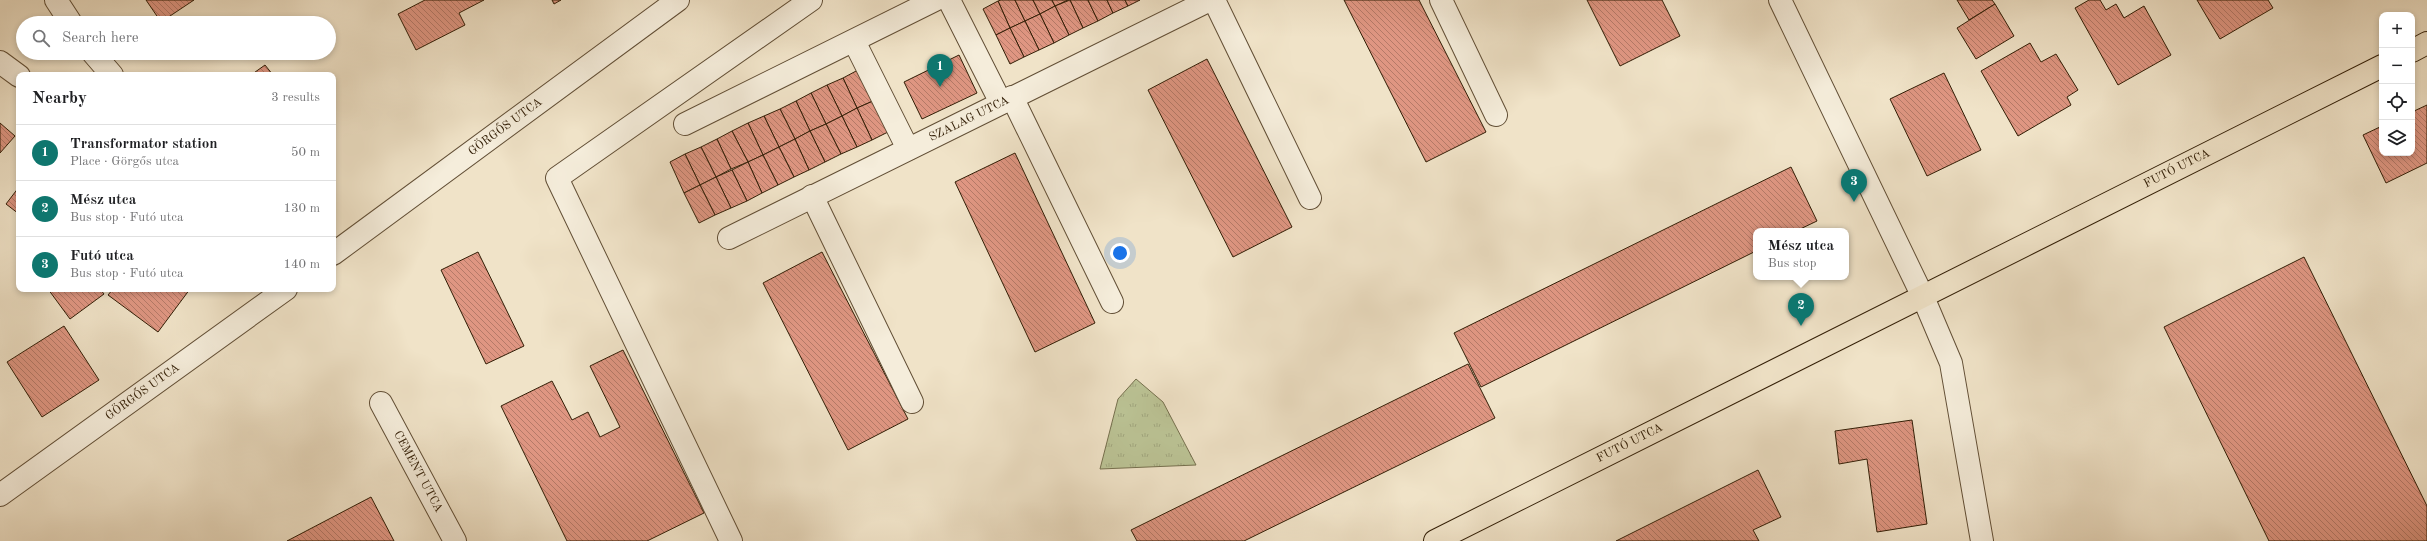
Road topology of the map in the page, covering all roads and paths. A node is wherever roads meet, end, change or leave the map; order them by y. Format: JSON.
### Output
{"nodes":[{"id":1,"x":56,"y":0,"type":"edge"},
{"id":2,"x":678,"y":0,"type":"edge"},
{"id":3,"x":811,"y":0,"type":"edge"},
{"id":4,"x":935,"y":0,"type":"edge"},
{"id":5,"x":949,"y":0,"type":"edge"},
{"id":6,"x":1210,"y":0,"type":"edge"},
{"id":7,"x":1214,"y":0,"type":"edge"},
{"id":8,"x":1441,"y":0,"type":"edge"},
{"id":9,"x":1780,"y":0,"type":"edge"},
{"id":10,"x":66,"y":16,"type":"edge"},
{"id":11,"x":854,"y":41,"type":"junction"},
{"id":12,"x":2427,"y":43,"type":"edge"},
{"id":13,"x":2415,"y":49,"type":"edge"},
{"id":14,"x":99,"y":60,"type":"edge"},
{"id":15,"x":0,"y":62,"type":"edge"},
{"id":16,"x":2379,"y":68,"type":"edge"},
{"id":17,"x":109,"y":72,"type":"edge"},
{"id":18,"x":16,"y":74,"type":"edge"},
{"id":19,"x":1007,"y":100,"type":"junction"},
{"id":20,"x":1496,"y":115,"type":"dead end"},
{"id":21,"x":685,"y":124,"type":"dead end"},
{"id":22,"x":908,"y":149,"type":"junction"},
{"id":23,"x":812,"y":196,"type":"junction"},
{"id":24,"x":1310,"y":198,"type":"dead end"},
{"id":25,"x":729,"y":238,"type":"dead end"},
{"id":26,"x":336,"y":252,"type":"edge"},
{"id":27,"x":282,"y":292,"type":"edge"},
{"id":28,"x":1923,"y":297,"type":"junction"},
{"id":29,"x":1112,"y":302,"type":"dead end"},
{"id":30,"x":380,"y":402,"type":"dead end"},
{"id":31,"x":912,"y":402,"type":"dead end"},
{"id":32,"x":0,"y":495,"type":"edge"},
{"id":33,"x":456,"y":541,"type":"edge"},
{"id":34,"x":731,"y":541,"type":"edge"},
{"id":35,"x":1435,"y":541,"type":"edge"},
{"id":36,"x":1982,"y":541,"type":"edge"}],
"edges":[{"from":1,"to":10,"type":"street"},
{"from":2,"to":26,"type":"street","name":"GÖRGŐS UTCA"},
{"from":3,"to":34,"type":"street"},
{"from":4,"to":11,"type":"street"},
{"from":5,"to":19,"type":"street"},
{"from":6,"to":19,"type":"street","name":"SZALAG UTCA"},
{"from":7,"to":24,"type":"street"},
{"from":8,"to":20,"type":"street"},
{"from":9,"to":28,"type":"street"},
{"from":11,"to":21,"type":"street"},
{"from":11,"to":22,"type":"street"},
{"from":12,"to":13,"type":"main road"},
{"from":14,"to":17,"type":"street"},
{"from":15,"to":18,"type":"street"},
{"from":16,"to":28,"type":"main road","name":"FUTÓ UTCA"},
{"from":19,"to":22,"type":"street","name":"SZALAG UTCA"},
{"from":19,"to":29,"type":"street"},
{"from":22,"to":23,"type":"street","name":"SZALAG UTCA"},
{"from":23,"to":25,"type":"street","name":"SZALAG UTCA"},
{"from":23,"to":31,"type":"street"},
{"from":27,"to":32,"type":"street","name":"GÖRGŐS UTCA"},
{"from":28,"to":35,"type":"main road","name":"FUTÓ UTCA"},
{"from":28,"to":36,"type":"street"},
{"from":30,"to":33,"type":"street","name":"CEMENT UTCA"}]}
